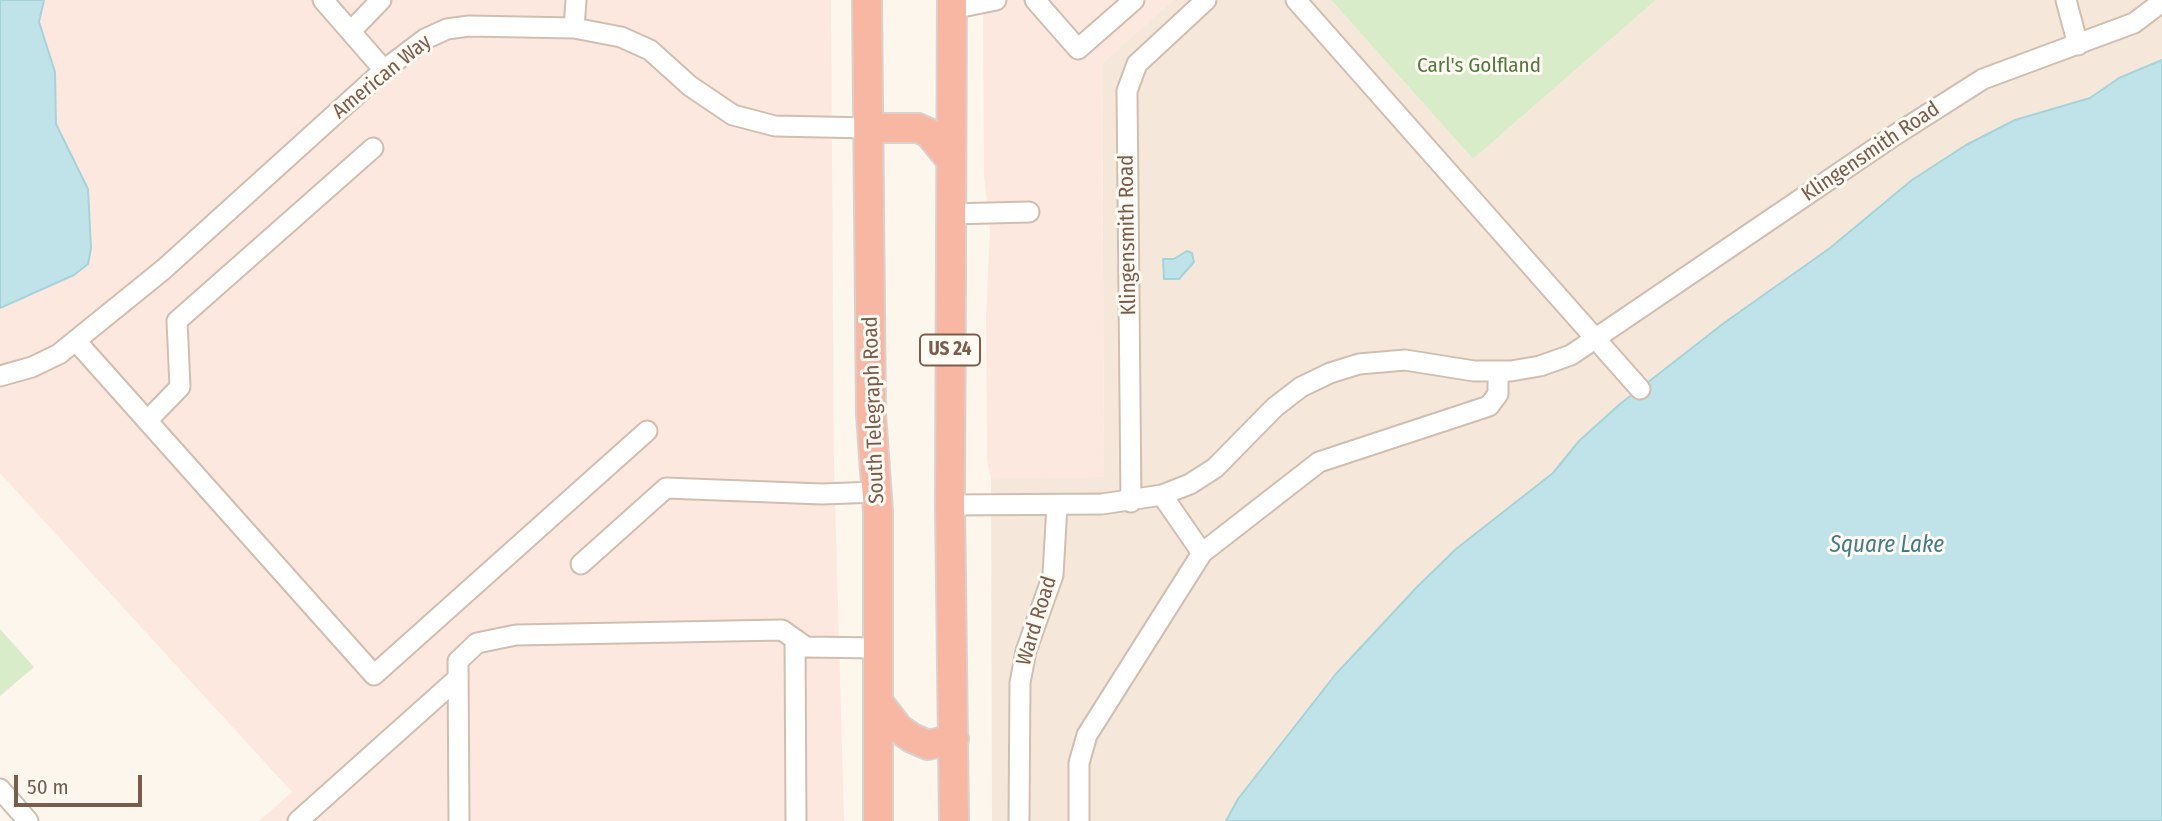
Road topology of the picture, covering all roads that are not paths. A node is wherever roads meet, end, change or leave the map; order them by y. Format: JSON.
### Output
{"nodes":[{"id":1,"x":323,"y":0,"type":"edge"},
{"id":2,"x":380,"y":0,"type":"edge"},
{"id":3,"x":576,"y":0,"type":"edge"},
{"id":4,"x":867,"y":0,"type":"edge"},
{"id":5,"x":996,"y":0,"type":"edge"},
{"id":6,"x":1035,"y":0,"type":"edge"},
{"id":7,"x":1134,"y":0,"type":"edge"},
{"id":8,"x":1206,"y":0,"type":"edge"},
{"id":9,"x":1296,"y":0,"type":"edge"},
{"id":10,"x":2066,"y":0,"type":"edge"},
{"id":11,"x":2162,"y":2,"type":"edge"},
{"id":12,"x":952,"y":4,"type":"edge"},
{"id":13,"x":574,"y":28,"type":"junction"},
{"id":14,"x":351,"y":32,"type":"junction"},
{"id":15,"x":2078,"y":46,"type":"junction"},
{"id":16,"x":384,"y":70,"type":"junction"},
{"id":17,"x":869,"y":128,"type":"junction"},
{"id":18,"x":373,"y":148,"type":"dead end"},
{"id":19,"x":950,"y":159,"type":"junction"},
{"id":20,"x":1030,"y":212,"type":"dead end"},
{"id":21,"x":950,"y":214,"type":"junction"},
{"id":22,"x":1598,"y":340,"type":"junction"},
{"id":23,"x":76,"y":341,"type":"junction"},
{"id":24,"x":1498,"y":372,"type":"junction"},
{"id":25,"x":0,"y":376,"type":"edge"},
{"id":26,"x":1640,"y":389,"type":"dead end"},
{"id":27,"x":148,"y":421,"type":"junction"},
{"id":28,"x":647,"y":431,"type":"dead end"},
{"id":29,"x":877,"y":492,"type":"junction"},
{"id":30,"x":1162,"y":495,"type":"junction"},
{"id":31,"x":1131,"y":502,"type":"junction"},
{"id":32,"x":950,"y":505,"type":"junction"},
{"id":33,"x":1057,"y":505,"type":"junction"},
{"id":34,"x":1202,"y":553,"type":"junction"},
{"id":35,"x":582,"y":564,"type":"dead end"},
{"id":36,"x":795,"y":639,"type":"junction"},
{"id":37,"x":878,"y":648,"type":"junction"},
{"id":38,"x":458,"y":678,"type":"junction"},
{"id":39,"x":879,"y":703,"type":"junction"},
{"id":40,"x":954,"y":740,"type":"junction"},
{"id":41,"x":0,"y":789,"type":"edge"},
{"id":42,"x":28,"y":821,"type":"edge"},
{"id":43,"x":298,"y":821,"type":"edge"},
{"id":44,"x":459,"y":821,"type":"edge"},
{"id":45,"x":796,"y":821,"type":"edge"},
{"id":46,"x":878,"y":821,"type":"edge"},
{"id":47,"x":954,"y":821,"type":"edge"},
{"id":48,"x":1019,"y":821,"type":"edge"},
{"id":49,"x":1079,"y":821,"type":"edge"}],
"edges":[{"from":1,"to":14,"type":"street"},
{"from":2,"to":14,"type":"street"},
{"from":3,"to":13,"type":"street"},
{"from":4,"to":17,"type":"highway","name":"South Telegraph Road"},
{"from":5,"to":12,"type":"street"},
{"from":6,"to":7,"type":"street"},
{"from":8,"to":31,"type":"street","name":"Klingensmith Road"},
{"from":9,"to":22,"type":"street"},
{"from":10,"to":15,"type":"street"},
{"from":11,"to":15,"type":"street","name":"Klingensmith Road"},
{"from":12,"to":19,"type":"highway","number":"US 24"},
{"from":13,"to":16,"type":"street","name":"American Way"},
{"from":13,"to":17,"type":"street","name":"American Way"},
{"from":14,"to":16,"type":"street"},
{"from":15,"to":22,"type":"street","name":"Klingensmith Road"},
{"from":16,"to":23,"type":"street","name":"American Way"},
{"from":17,"to":19,"type":"highway"},
{"from":17,"to":29,"type":"highway","name":"South Telegraph Road"},
{"from":18,"to":27,"type":"street"},
{"from":19,"to":21,"type":"highway","number":"US 24"},
{"from":20,"to":21,"type":"street"},
{"from":21,"to":32,"type":"highway","number":"US 24"},
{"from":22,"to":24,"type":"street","name":"Klingensmith Road"},
{"from":22,"to":26,"type":"street"},
{"from":23,"to":25,"type":"street","name":"American Way"},
{"from":23,"to":27,"type":"street"},
{"from":24,"to":30,"type":"street","name":"Klingensmith Road"},
{"from":24,"to":34,"type":"street"},
{"from":27,"to":28,"type":"street"},
{"from":29,"to":35,"type":"street"},
{"from":29,"to":37,"type":"highway","name":"South Telegraph Road"},
{"from":30,"to":31,"type":"street","name":"Klingensmith Road"},
{"from":30,"to":34,"type":"street"},
{"from":31,"to":33,"type":"street","name":"Klingensmith Road"},
{"from":32,"to":33,"type":"street","name":"Klingensmith Road"},
{"from":32,"to":40,"type":"highway","number":"US 24"},
{"from":33,"to":48,"type":"street","name":"Ward Road"},
{"from":34,"to":49,"type":"street"},
{"from":36,"to":37,"type":"street"},
{"from":36,"to":38,"type":"street"},
{"from":36,"to":45,"type":"street"},
{"from":37,"to":39,"type":"highway","name":"South Telegraph Road"},
{"from":38,"to":43,"type":"street"},
{"from":38,"to":44,"type":"street"},
{"from":39,"to":40,"type":"highway"},
{"from":39,"to":46,"type":"highway","name":"South Telegraph Road"},
{"from":40,"to":47,"type":"highway","number":"US 24"},
{"from":41,"to":42,"type":"street"}]}
